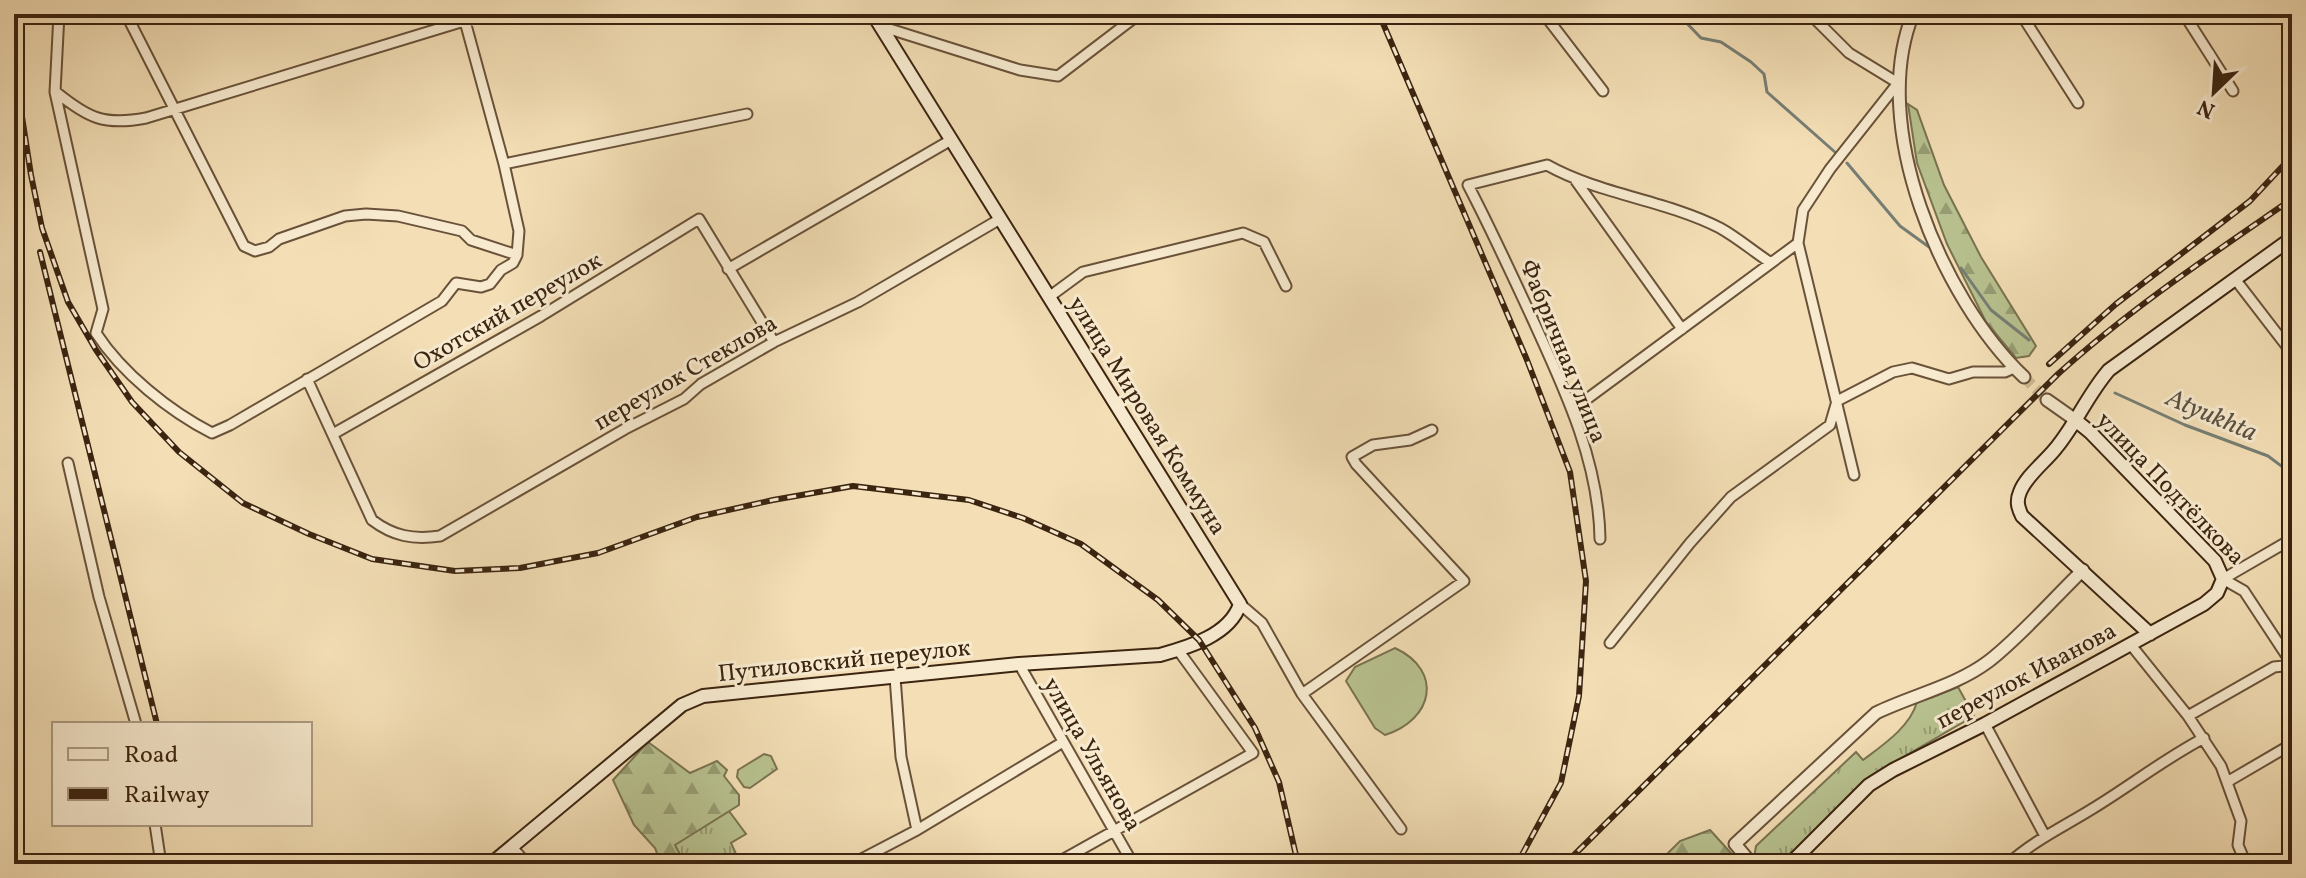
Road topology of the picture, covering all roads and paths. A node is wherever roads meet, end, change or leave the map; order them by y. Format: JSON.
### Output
{"nodes":[{"id":1,"x":59,"y":14,"type":"edge"},
{"id":2,"x":126,"y":14,"type":"edge"},
{"id":3,"x":487,"y":14,"type":"edge"},
{"id":4,"x":873,"y":14,"type":"edge"},
{"id":5,"x":1544,"y":14,"type":"edge"},
{"id":6,"x":1810,"y":14,"type":"edge"},
{"id":7,"x":1913,"y":14,"type":"edge"},
{"id":8,"x":2021,"y":14,"type":"edge"},
{"id":9,"x":2184,"y":14,"type":"edge"},
{"id":10,"x":1138,"y":15,"type":"edge"},
{"id":11,"x":464,"y":17,"type":"edge"},
{"id":12,"x":880,"y":26,"type":"junction"},
{"id":13,"x":1898,"y":83,"type":"junction"},
{"id":14,"x":1603,"y":91,"type":"dead end"},
{"id":15,"x":2233,"y":91,"type":"dead end"},
{"id":16,"x":55,"y":92,"type":"junction"},
{"id":17,"x":2078,"y":103,"type":"dead end"},
{"id":18,"x":173,"y":109,"type":"junction"},
{"id":19,"x":747,"y":114,"type":"dead end"},
{"id":20,"x":951,"y":140,"type":"junction"},
{"id":21,"x":504,"y":164,"type":"junction"},
{"id":22,"x":1576,"y":181,"type":"junction"},
{"id":23,"x":1000,"y":219,"type":"junction"},
{"id":24,"x":2292,"y":238,"type":"edge"},
{"id":25,"x":1798,"y":243,"type":"junction"},
{"id":26,"x":517,"y":255,"type":"junction"},
{"id":27,"x":1771,"y":263,"type":"junction"},
{"id":28,"x":728,"y":269,"type":"junction"},
{"id":29,"x":2235,"y":279,"type":"junction"},
{"id":30,"x":1286,"y":286,"type":"dead end"},
{"id":31,"x":1049,"y":297,"type":"junction"},
{"id":32,"x":1682,"y":329,"type":"junction"},
{"id":33,"x":774,"y":342,"type":"junction"},
{"id":34,"x":2292,"y":353,"type":"edge"},
{"id":35,"x":2014,"y":368,"type":"junction"},
{"id":36,"x":2024,"y":377,"type":"tunnel mouth"},
{"id":37,"x":307,"y":379,"type":"junction"},
{"id":38,"x":2047,"y":400,"type":"tunnel mouth"},
{"id":39,"x":1837,"y":401,"type":"junction"},
{"id":40,"x":1572,"y":410,"type":"junction"},
{"id":41,"x":2074,"y":419,"type":"junction"},
{"id":42,"x":1432,"y":430,"type":"dead end"},
{"id":43,"x":333,"y":434,"type":"junction"},
{"id":44,"x":68,"y":463,"type":"dead end"},
{"id":45,"x":1854,"y":475,"type":"dead end"},
{"id":46,"x":1600,"y":539,"type":"dead end"},
{"id":47,"x":2292,"y":539,"type":"edge"},
{"id":48,"x":2083,"y":570,"type":"junction"},
{"id":49,"x":2223,"y":579,"type":"junction"},
{"id":50,"x":1240,"y":604,"type":"junction"},
{"id":51,"x":2150,"y":634,"type":"junction"},
{"id":52,"x":1610,"y":643,"type":"dead end"},
{"id":53,"x":2131,"y":645,"type":"junction"},
{"id":54,"x":1178,"y":650,"type":"junction"},
{"id":55,"x":1019,"y":664,"type":"junction"},
{"id":56,"x":2292,"y":665,"type":"edge"},
{"id":57,"x":895,"y":677,"type":"junction"},
{"id":58,"x":1302,"y":694,"type":"junction"},
{"id":59,"x":2188,"y":716,"type":"junction"},
{"id":60,"x":135,"y":722,"type":"edge"},
{"id":61,"x":1985,"y":724,"type":"junction"},
{"id":62,"x":2204,"y":738,"type":"junction"},
{"id":63,"x":1063,"y":742,"type":"junction"},
{"id":64,"x":2292,"y":744,"type":"edge"},
{"id":65,"x":2227,"y":782,"type":"junction"},
{"id":66,"x":155,"y":826,"type":"edge"},
{"id":67,"x":1401,"y":829,"type":"dead end"},
{"id":68,"x":917,"y":830,"type":"junction"},
{"id":69,"x":1113,"y":830,"type":"junction"},
{"id":70,"x":2045,"y":836,"type":"junction"},
{"id":71,"x":511,"y":846,"type":"junction"},
{"id":72,"x":858,"y":862,"type":"edge"},
{"id":73,"x":161,"y":864,"type":"edge"},
{"id":74,"x":491,"y":864,"type":"edge"},
{"id":75,"x":527,"y":864,"type":"edge"},
{"id":76,"x":1055,"y":864,"type":"edge"},
{"id":77,"x":1133,"y":864,"type":"edge"},
{"id":78,"x":1752,"y":864,"type":"edge"},
{"id":79,"x":1790,"y":864,"type":"edge"},
{"id":80,"x":2008,"y":864,"type":"edge"},
{"id":81,"x":2246,"y":864,"type":"edge"}],
"edges":[{"from":1,"to":16,"type":"street"},
{"from":2,"to":18,"type":"street"},
{"from":3,"to":11,"type":"street"},
{"from":4,"to":12,"type":"main road","name":"улица Мировая Коммуна"},
{"from":5,"to":14,"type":"street"},
{"from":6,"to":13,"type":"street"},
{"from":7,"to":13,"type":"street"},
{"from":8,"to":17,"type":"street"},
{"from":9,"to":15,"type":"street"},
{"from":10,"to":12,"type":"street"},
{"from":11,"to":18,"type":"street"},
{"from":11,"to":21,"type":"street"},
{"from":12,"to":20,"type":"main road","name":"улица Мировая Коммуна"},
{"from":13,"to":25,"type":"street"},
{"from":13,"to":35,"type":"street"},
{"from":16,"to":18,"type":"street"},
{"from":16,"to":37,"type":"street","name":"Охотский переулок"},
{"from":18,"to":26,"type":"street"},
{"from":19,"to":21,"type":"street"},
{"from":20,"to":23,"type":"main road","name":"улица Мировая Коммуна"},
{"from":20,"to":28,"type":"street"},
{"from":21,"to":26,"type":"street"},
{"from":22,"to":27,"type":"street"},
{"from":22,"to":32,"type":"street"},
{"from":22,"to":40,"type":"street","name":"Фабричная улица"},
{"from":23,"to":31,"type":"main road","name":"улица Мировая Коммуна"},
{"from":23,"to":33,"type":"street","name":"переулок Стеклова"},
{"from":24,"to":29,"type":"main road"},
{"from":25,"to":27,"type":"street"},
{"from":25,"to":39,"type":"street"},
{"from":26,"to":37,"type":"street","name":"Охотский переулок"},
{"from":27,"to":32,"type":"street"},
{"from":28,"to":33,"type":"street"},
{"from":28,"to":43,"type":"street","name":"Охотский переулок"},
{"from":29,"to":34,"type":"street"},
{"from":29,"to":41,"type":"main road"},
{"from":30,"to":31,"type":"street"},
{"from":31,"to":50,"type":"main road","name":"улица Мировая Коммуна"},
{"from":32,"to":40,"type":"street"},
{"from":33,"to":43,"type":"street","name":"переулок Стеклова"},
{"from":35,"to":36,"type":"street"},
{"from":35,"to":39,"type":"street"},
{"from":37,"to":43,"type":"street"},
{"from":38,"to":41,"type":"street"},
{"from":39,"to":45,"type":"street"},
{"from":39,"to":52,"type":"street"},
{"from":40,"to":46,"type":"street","name":"Фабричная улица"},
{"from":41,"to":48,"type":"main road"},
{"from":41,"to":49,"type":"main road","name":"улица Подтёлкова"},
{"from":42,"to":58,"type":"street"},
{"from":44,"to":60,"type":"street"},
{"from":47,"to":49,"type":"street","name":"переулок Иванова"},
{"from":48,"to":51,"type":"main road"},
{"from":48,"to":78,"type":"street"},
{"from":49,"to":51,"type":"main road","name":"переулок Иванова"},
{"from":49,"to":56,"type":"street","name":"улица Подтёлкова"},
{"from":50,"to":54,"type":"main road","name":"Путиловский переулок"},
{"from":50,"to":58,"type":"street","name":"улица Мировая Коммуна"},
{"from":51,"to":53,"type":"main road","name":"переулок Иванова"},
{"from":53,"to":59,"type":"street"},
{"from":53,"to":61,"type":"main road","name":"переулок Иванова"},
{"from":54,"to":55,"type":"main road","name":"Путиловский переулок"},
{"from":54,"to":69,"type":"street"},
{"from":55,"to":57,"type":"main road","name":"Путиловский переулок"},
{"from":55,"to":63,"type":"street","name":"улица Ульянова"},
{"from":56,"to":59,"type":"street"},
{"from":57,"to":68,"type":"street"},
{"from":57,"to":71,"type":"main road","name":"Путиловский переулок"},
{"from":58,"to":67,"type":"street","name":"улица Мировая Коммуна"},
{"from":59,"to":62,"type":"street"},
{"from":61,"to":70,"type":"street"},
{"from":61,"to":79,"type":"main road","name":"переулок Иванова"},
{"from":62,"to":65,"type":"street"},
{"from":62,"to":70,"type":"street"},
{"from":63,"to":68,"type":"street"},
{"from":63,"to":69,"type":"street","name":"улица Ульянова"},
{"from":64,"to":65,"type":"street"},
{"from":65,"to":81,"type":"street"},
{"from":66,"to":73,"type":"street"},
{"from":68,"to":72,"type":"street"},
{"from":69,"to":76,"type":"street"},
{"from":69,"to":77,"type":"street","name":"улица Ульянова"},
{"from":70,"to":80,"type":"street"},
{"from":71,"to":74,"type":"main road","name":"Путиловский переулок"},
{"from":71,"to":75,"type":"street"}]}
